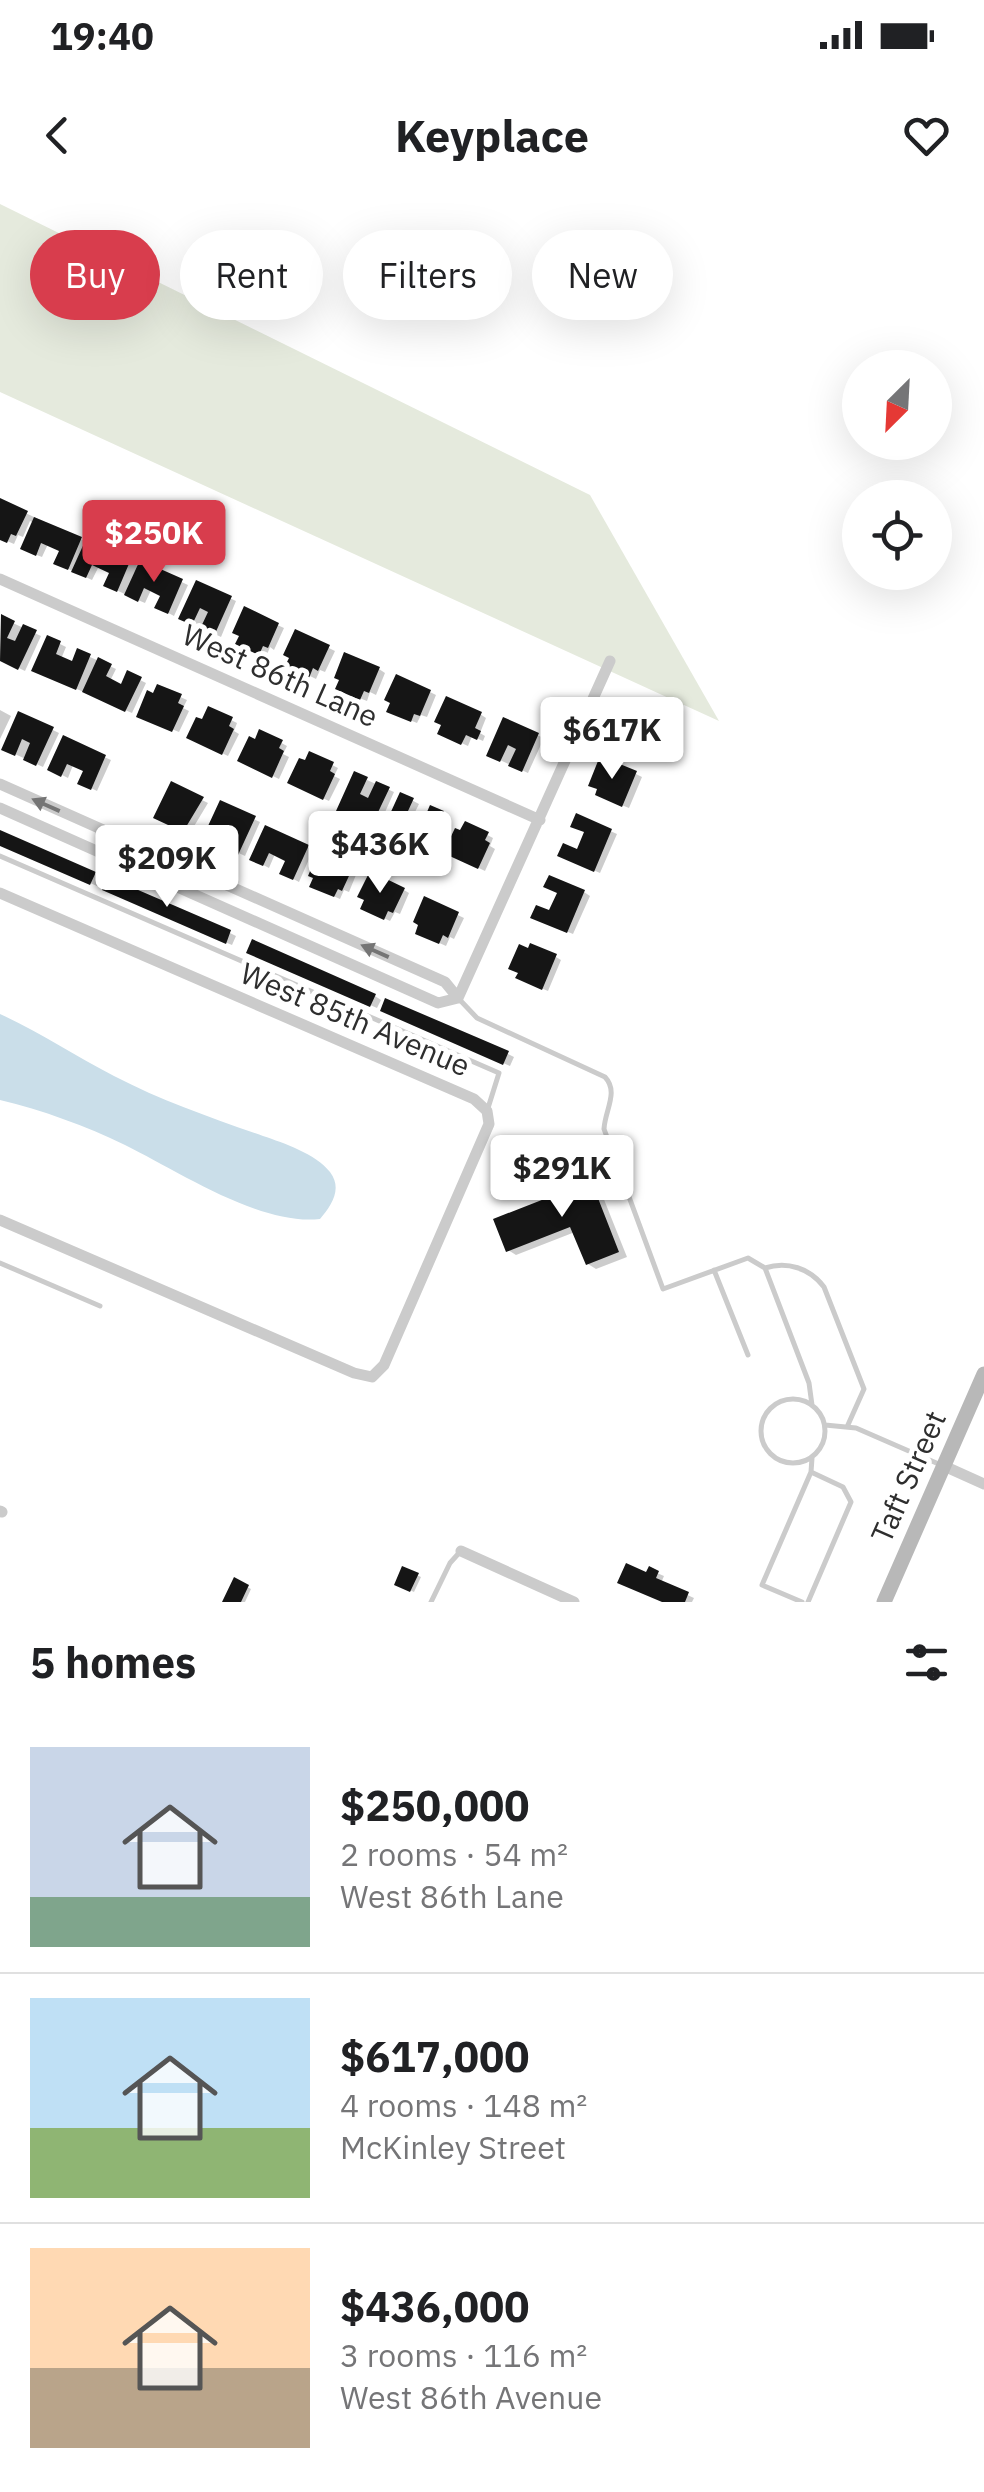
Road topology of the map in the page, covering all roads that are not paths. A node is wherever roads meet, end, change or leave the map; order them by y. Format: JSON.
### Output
{"nodes":[{"id":1,"x":0,"y":578,"type":"edge"},
{"id":2,"x":610,"y":661,"type":"dead end"},
{"id":3,"x":0,"y":784,"type":"edge"},
{"id":4,"x":0,"y":808,"type":"edge"},
{"id":5,"x":540,"y":820,"type":"junction"},
{"id":6,"x":0,"y":856,"type":"edge"},
{"id":7,"x":0,"y":894,"type":"edge"},
{"id":8,"x":458,"y":998,"type":"junction"},
{"id":9,"x":487,"y":1111,"type":"junction"},
{"id":10,"x":0,"y":1220,"type":"edge"},
{"id":11,"x":0,"y":1263,"type":"edge"},
{"id":12,"x":766,"y":1268,"type":"junction"},
{"id":13,"x":714,"y":1270,"type":"junction"},
{"id":14,"x":100,"y":1306,"type":"dead end"},
{"id":15,"x":748,"y":1355,"type":"dead end"},
{"id":16,"x":984,"y":1374,"type":"edge"},
{"id":17,"x":812,"y":1405,"type":"junction"},
{"id":18,"x":825,"y":1425,"type":"junction"},
{"id":19,"x":847,"y":1428,"type":"junction"},
{"id":20,"x":812,"y":1458,"type":"junction"},
{"id":21,"x":944,"y":1466,"type":"junction"},
{"id":22,"x":811,"y":1472,"type":"junction"},
{"id":23,"x":984,"y":1484,"type":"edge"},
{"id":24,"x":461,"y":1551,"type":"joint"},
{"id":25,"x":431,"y":1602,"type":"edge"},
{"id":26,"x":574,"y":1602,"type":"edge"},
{"id":27,"x":804,"y":1602,"type":"edge"},
{"id":28,"x":884,"y":1602,"type":"edge"}],
"edges":[{"from":1,"to":5,"type":"street","name":"West 86th Lane"},
{"from":2,"to":5,"type":"street"},
{"from":8,"to":3,"type":"street","one_way":true},
{"from":4,"to":8,"type":"street"},
{"from":5,"to":8,"type":"street"},
{"from":6,"to":9,"type":"lane"},
{"from":7,"to":9,"type":"street","name":"West 85th Avenue"},
{"from":8,"to":13,"type":"lane"},
{"from":9,"to":10,"type":"street","name":"West 85th Avenue"},
{"from":11,"to":14,"type":"lane"},
{"from":12,"to":13,"type":"lane"},
{"from":12,"to":17,"type":"lane"},
{"from":12,"to":19,"type":"lane"},
{"from":13,"to":15,"type":"lane"},
{"from":16,"to":21,"type":"main road","name":"Taft Street"},
{"from":17,"to":18,"type":"lane"},
{"from":17,"to":20,"type":"lane"},
{"from":18,"to":19,"type":"lane"},
{"from":18,"to":20,"type":"lane"},
{"from":19,"to":21,"type":"lane"},
{"from":20,"to":22,"type":"lane"},
{"from":21,"to":23,"type":"street"},
{"from":21,"to":28,"type":"main road","name":"Taft Street"},
{"from":22,"to":27,"type":"lane"},
{"from":22,"to":27,"type":"lane"},
{"from":24,"to":25,"type":"lane"},
{"from":24,"to":26,"type":"street"}]}
